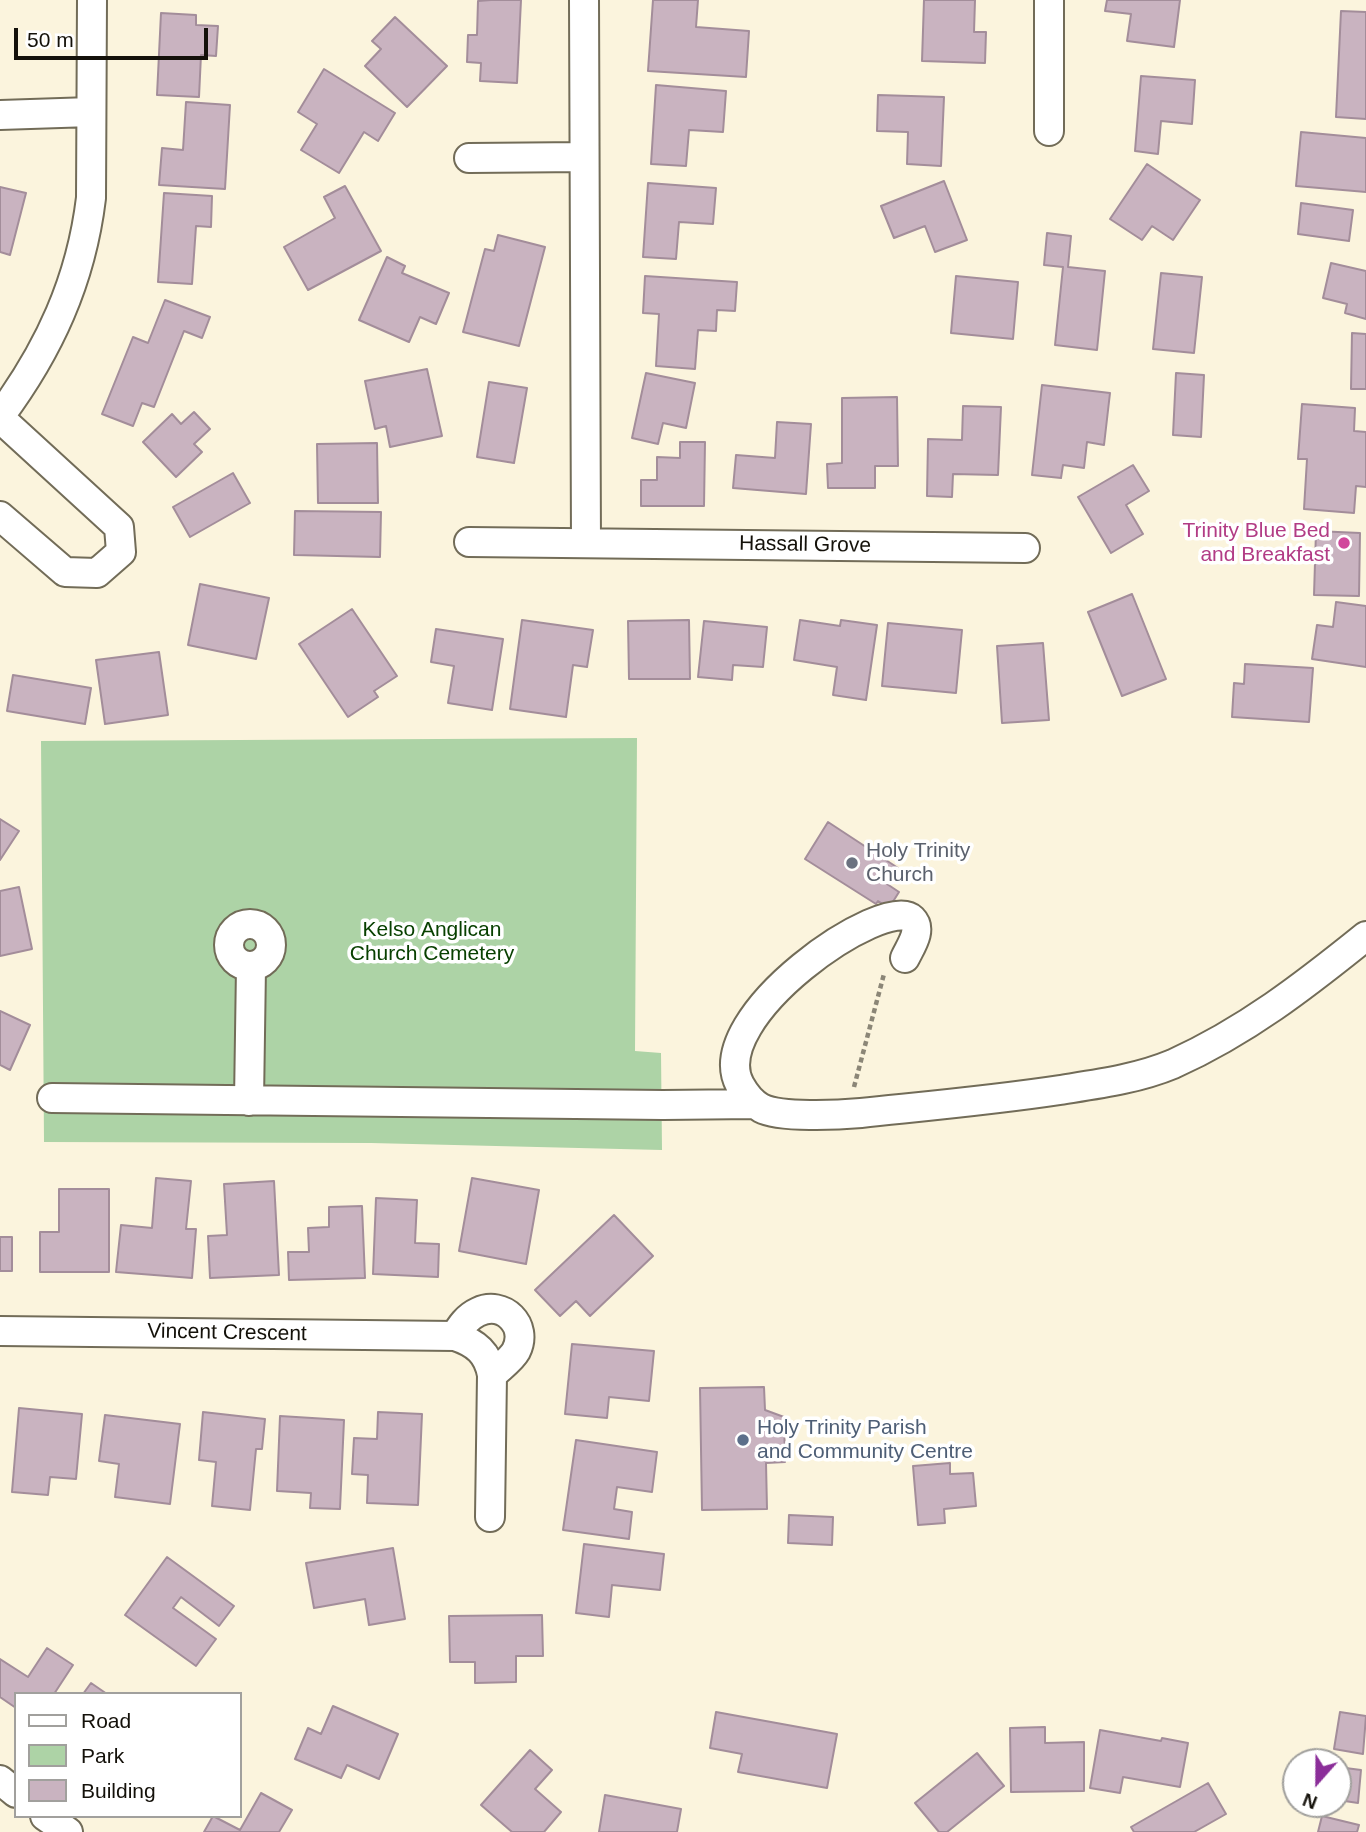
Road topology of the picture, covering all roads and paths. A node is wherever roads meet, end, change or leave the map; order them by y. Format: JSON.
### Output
{"nodes":[{"id":1,"x":92,"y":0,"type":"edge"},
{"id":2,"x":584,"y":0,"type":"edge"},
{"id":3,"x":1049,"y":0,"type":"edge"},
{"id":4,"x":91,"y":112,"type":"junction"},
{"id":5,"x":0,"y":115,"type":"edge"},
{"id":6,"x":1049,"y":131,"type":"dead end"},
{"id":7,"x":469,"y":158,"type":"dead end"},
{"id":8,"x":584,"y":158,"type":"junction"},
{"id":9,"x":0,"y":417,"type":"edge"},
{"id":10,"x":0,"y":516,"type":"edge"},
{"id":11,"x":586,"y":541,"type":"junction"},
{"id":12,"x":469,"y":542,"type":"dead end"},
{"id":13,"x":1025,"y":548,"type":"dead end"},
{"id":14,"x":1366,"y":936,"type":"edge"},
{"id":15,"x":896,"y":962,"type":"joint"},
{"id":16,"x":251,"y":967,"type":"dead end"},
{"id":17,"x":852,"y":1095,"type":"dead end"},
{"id":18,"x":52,"y":1098,"type":"dead end"},
{"id":19,"x":249,"y":1101,"type":"junction"},
{"id":20,"x":754,"y":1104,"type":"junction"},
{"id":21,"x":0,"y":1331,"type":"edge"},
{"id":22,"x":455,"y":1336,"type":"junction"},
{"id":23,"x":492,"y":1375,"type":"junction"},
{"id":24,"x":490,"y":1517,"type":"dead end"},
{"id":25,"x":0,"y":1780,"type":"edge"},
{"id":26,"x":14,"y":1791,"type":"edge"},
{"id":27,"x":49,"y":1818,"type":"edge"},
{"id":28,"x":68,"y":1832,"type":"edge"}],
"edges":[{"from":1,"to":4,"type":"street"},
{"from":2,"to":8,"type":"street"},
{"from":3,"to":6,"type":"street"},
{"from":4,"to":5,"type":"street"},
{"from":4,"to":9,"type":"street"},
{"from":7,"to":8,"type":"street"},
{"from":8,"to":11,"type":"street"},
{"from":9,"to":10,"type":"street"},
{"from":11,"to":12,"type":"street","name":"Hassall Grove"},
{"from":11,"to":13,"type":"street","name":"Hassall Grove"},
{"from":14,"to":20,"type":"street"},
{"from":15,"to":17,"type":"path"},
{"from":15,"to":20,"type":"street"},
{"from":16,"to":19,"type":"street"},
{"from":18,"to":19,"type":"street"},
{"from":19,"to":20,"type":"street"},
{"from":21,"to":22,"type":"street","name":"Vincent Crescent"},
{"from":22,"to":23,"type":"street"},
{"from":22,"to":23,"type":"street"},
{"from":23,"to":24,"type":"street"},
{"from":25,"to":26,"type":"street"},
{"from":27,"to":28,"type":"street"}]}
